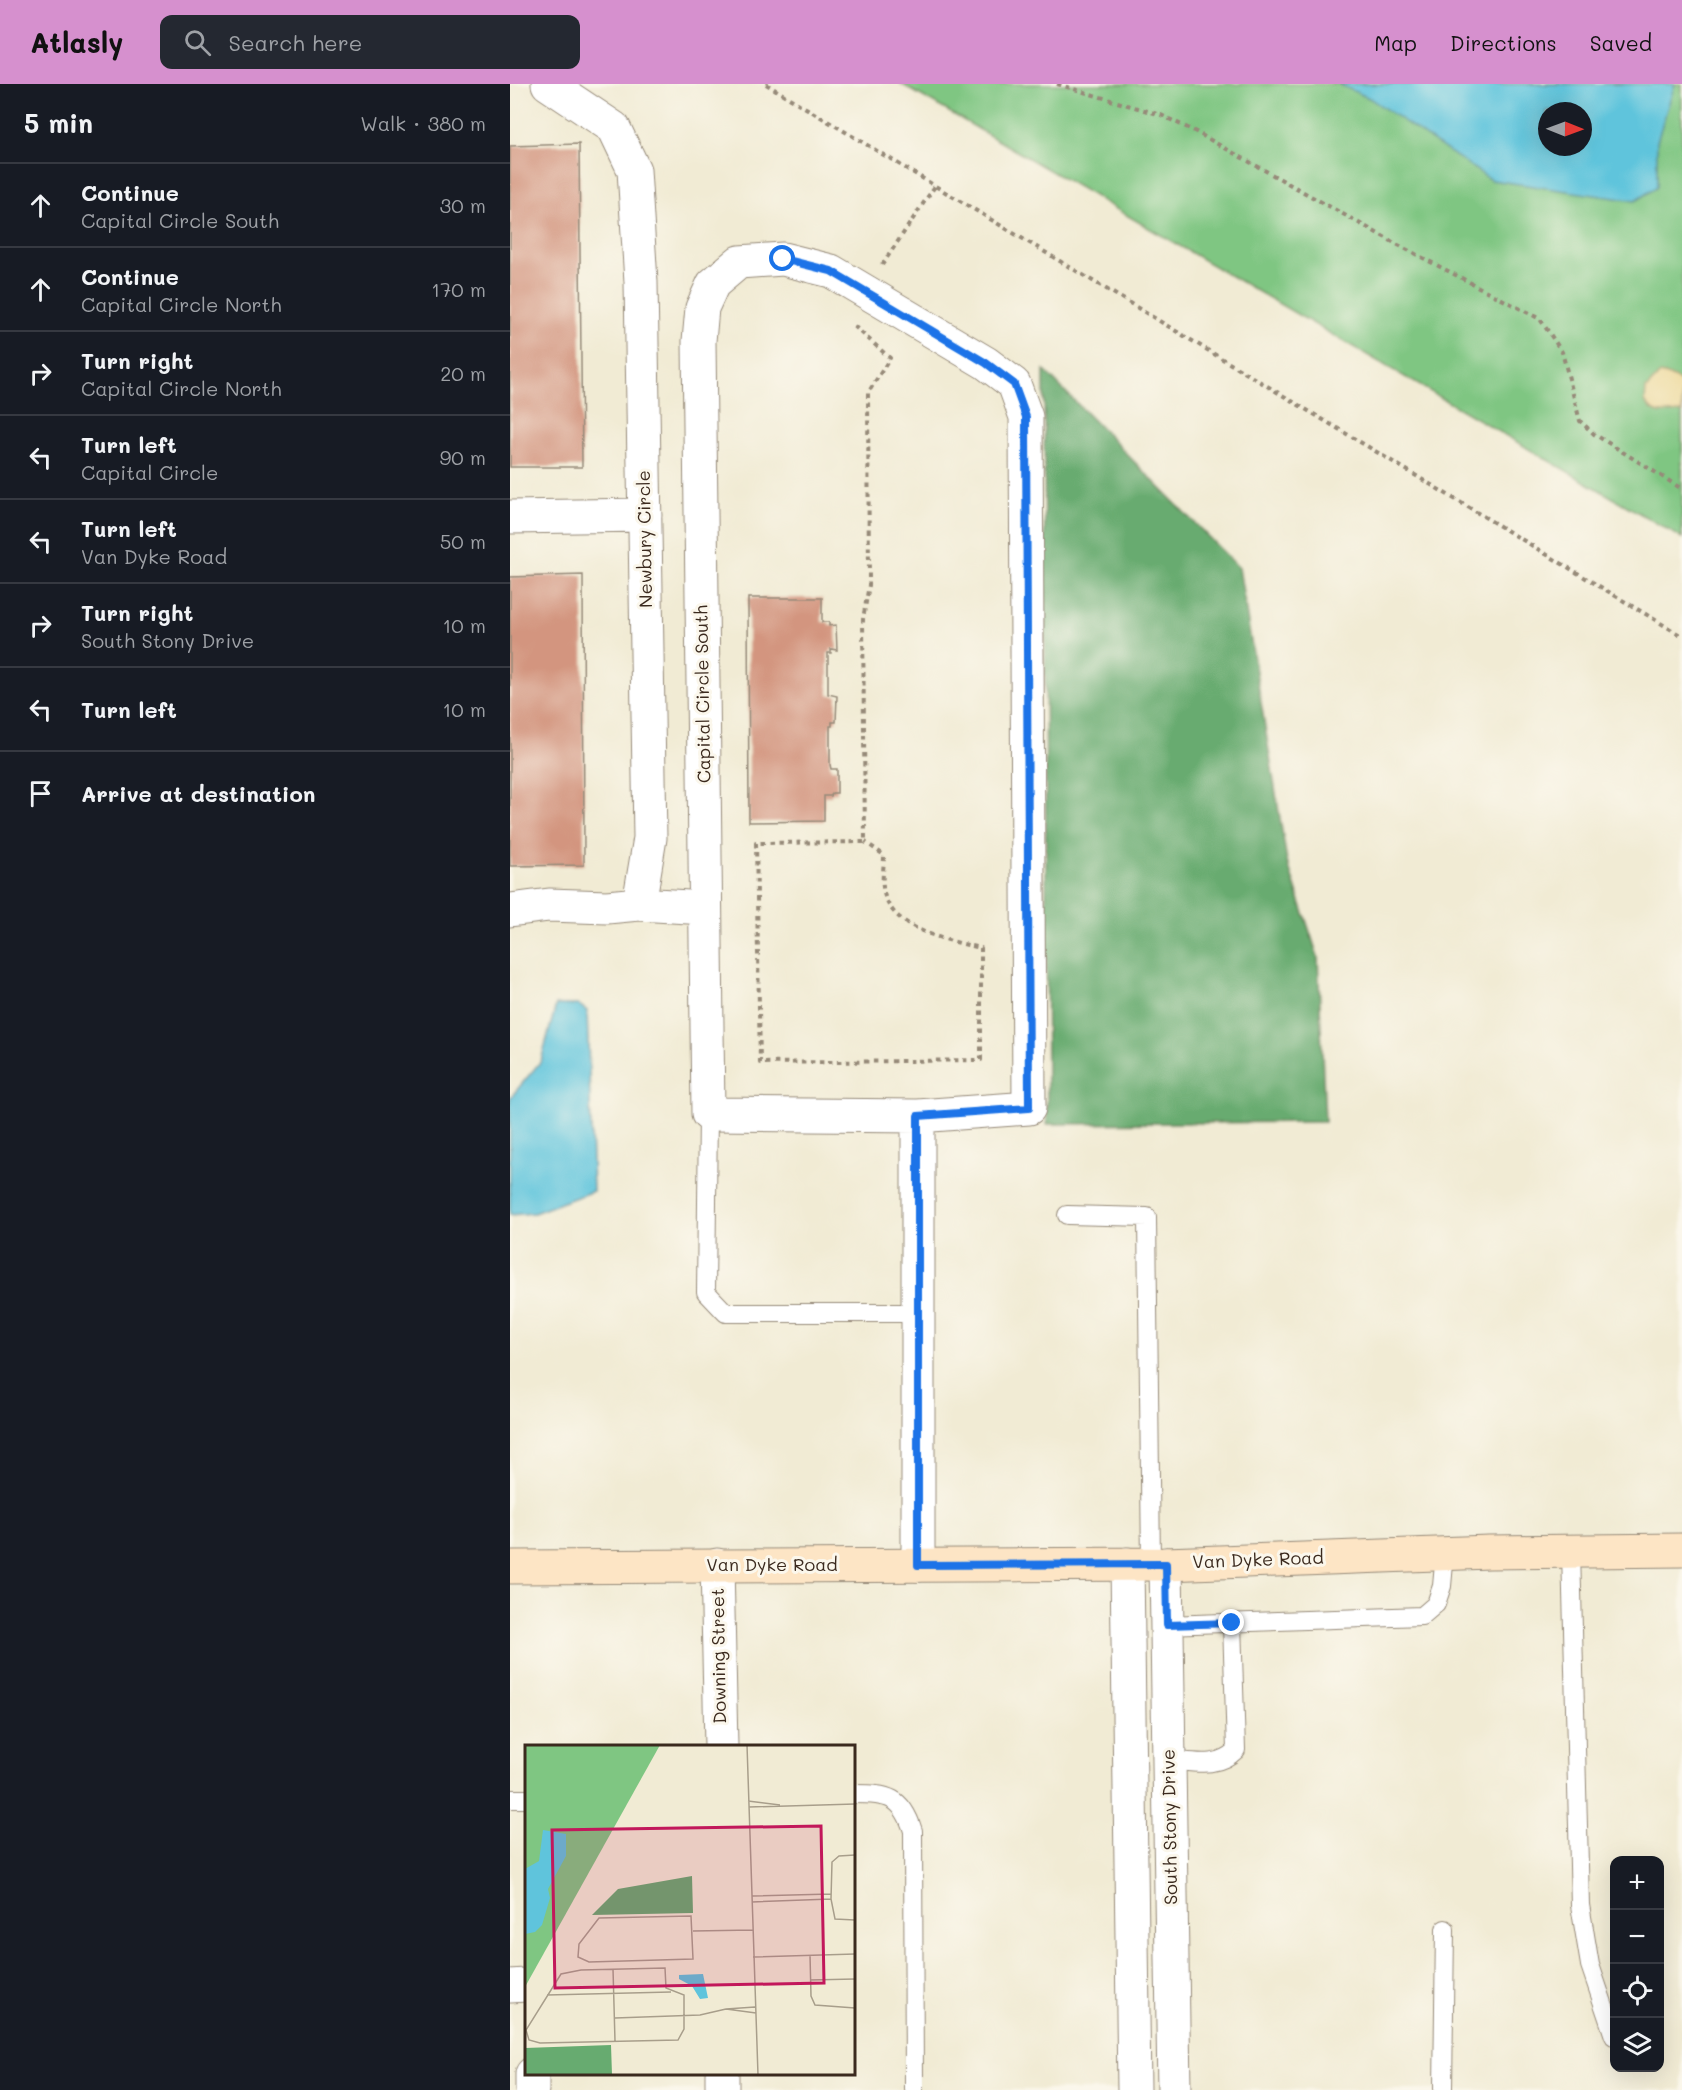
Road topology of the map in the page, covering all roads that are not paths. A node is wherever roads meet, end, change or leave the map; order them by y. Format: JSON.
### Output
{"nodes":[{"id":1,"x":548,"y":84,"type":"edge"},
{"id":2,"x":645,"y":515,"type":"junction"},
{"id":3,"x":510,"y":517,"type":"edge"},
{"id":4,"x":639,"y":904,"type":"junction"},
{"id":5,"x":705,"y":908,"type":"junction"},
{"id":6,"x":510,"y":910,"type":"edge"},
{"id":7,"x":708,"y":1114,"type":"junction"},
{"id":8,"x":918,"y":1116,"type":"junction"},
{"id":9,"x":1067,"y":1215,"type":"dead end"},
{"id":10,"x":918,"y":1313,"type":"junction"},
{"id":11,"x":1682,"y":1550,"type":"edge"},
{"id":12,"x":1571,"y":1551,"type":"junction"},
{"id":13,"x":1445,"y":1553,"type":"junction"},
{"id":14,"x":1148,"y":1564,"type":"junction"},
{"id":15,"x":717,"y":1565,"type":"junction"},
{"id":16,"x":918,"y":1565,"type":"junction"},
{"id":17,"x":510,"y":1567,"type":"edge"},
{"id":18,"x":1232,"y":1623,"type":"junction"},
{"id":19,"x":1167,"y":1625,"type":"junction"},
{"id":20,"x":721,"y":1745,"type":"edge"},
{"id":21,"x":1169,"y":1760,"type":"junction"},
{"id":22,"x":855,"y":1794,"type":"edge"},
{"id":23,"x":1445,"y":1929,"type":"dead end"},
{"id":24,"x":525,"y":1985,"type":"edge"},
{"id":25,"x":510,"y":1986,"type":"edge"},
{"id":26,"x":1610,"y":2024,"type":"edge"},
{"id":27,"x":914,"y":2090,"type":"edge"},
{"id":28,"x":1134,"y":2090,"type":"edge"},
{"id":29,"x":1174,"y":2090,"type":"edge"},
{"id":30,"x":1443,"y":2090,"type":"edge"}],
"edges":[{"from":1,"to":2,"type":"street","name":"Newbury Circle"},
{"from":2,"to":3,"type":"street"},
{"from":2,"to":4,"type":"street","name":"Newbury Circle"},
{"from":4,"to":5,"type":"street"},
{"from":4,"to":6,"type":"street"},
{"from":5,"to":7,"type":"street","name":"Capital Circle South"},
{"from":5,"to":8,"type":"street","name":"Capital Circle South"},
{"from":7,"to":8,"type":"street"},
{"from":7,"to":10,"type":"lane"},
{"from":8,"to":10,"type":"street"},
{"from":9,"to":14,"type":"lane"},
{"from":10,"to":16,"type":"street"},
{"from":11,"to":12,"type":"street","name":"Van Dyke Road"},
{"from":12,"to":13,"type":"street","name":"Van Dyke Road"},
{"from":12,"to":26,"type":"lane"},
{"from":13,"to":14,"type":"street","name":"Van Dyke Road"},
{"from":13,"to":18,"type":"lane"},
{"from":14,"to":16,"type":"street","name":"Van Dyke Road"},
{"from":14,"to":19,"type":"street","name":"South Stony Drive"},
{"from":14,"to":28,"type":"street"},
{"from":15,"to":16,"type":"street","name":"Van Dyke Road"},
{"from":15,"to":17,"type":"street","name":"Van Dyke Road"},
{"from":15,"to":20,"type":"street","name":"Downing Street"},
{"from":18,"to":19,"type":"lane"},
{"from":18,"to":21,"type":"lane"},
{"from":19,"to":21,"type":"street","name":"South Stony Drive"},
{"from":21,"to":29,"type":"street","name":"South Stony Drive"},
{"from":22,"to":27,"type":"lane"},
{"from":23,"to":30,"type":"lane"},
{"from":24,"to":25,"type":"street"}]}
